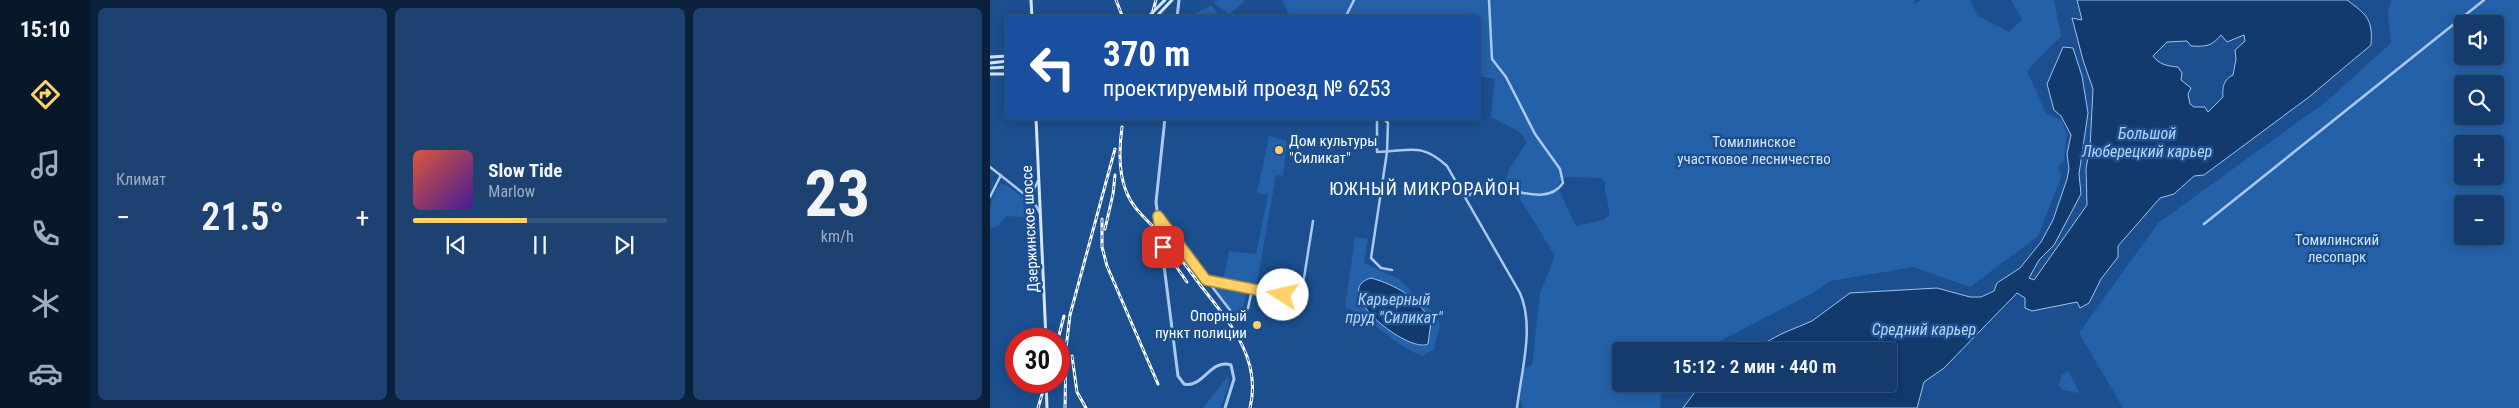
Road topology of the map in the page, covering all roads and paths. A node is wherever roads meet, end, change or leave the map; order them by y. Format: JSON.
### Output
{"nodes":[{"id":1,"x":1031,"y":0,"type":"edge"},
{"id":2,"x":1164,"y":0,"type":"edge"},
{"id":3,"x":1172,"y":0,"type":"edge"},
{"id":4,"x":1178,"y":0,"type":"edge"},
{"id":5,"x":1354,"y":0,"type":"edge"},
{"id":6,"x":1489,"y":0,"type":"edge"},
{"id":7,"x":2484,"y":0,"type":"edge"},
{"id":8,"x":1032,"y":15,"type":"edge"},
{"id":9,"x":1150,"y":15,"type":"edge"},
{"id":10,"x":1159,"y":15,"type":"edge"},
{"id":11,"x":1176,"y":15,"type":"edge"},
{"id":12,"x":1346,"y":15,"type":"edge"},
{"id":13,"x":1005,"y":56,"type":"edge"},
{"id":14,"x":990,"y":57,"type":"edge"},
{"id":15,"x":1005,"y":61,"type":"edge"},
{"id":16,"x":990,"y":62,"type":"edge"},
{"id":17,"x":1005,"y":67,"type":"edge"},
{"id":18,"x":990,"y":68,"type":"edge"},
{"id":19,"x":990,"y":74,"type":"edge"},
{"id":20,"x":1005,"y":74,"type":"edge"},
{"id":21,"x":1036,"y":120,"type":"edge"},
{"id":22,"x":1165,"y":120,"type":"edge"},
{"id":23,"x":1377,"y":120,"type":"edge"},
{"id":24,"x":1385,"y":120,"type":"edge"},
{"id":25,"x":1386,"y":152,"type":"junction"},
{"id":26,"x":990,"y":167,"type":"edge"},
{"id":27,"x":1001,"y":175,"type":"junction"},
{"id":28,"x":1039,"y":177,"type":"junction"},
{"id":29,"x":1023,"y":192,"type":"junction"},
{"id":30,"x":990,"y":197,"type":"edge"},
{"id":31,"x":1465,"y":198,"type":"junction"},
{"id":32,"x":1158,"y":216,"type":"junction"},
{"id":33,"x":1041,"y":219,"type":"junction"},
{"id":34,"x":1313,"y":221,"type":"dead end"},
{"id":35,"x":2204,"y":224,"type":"dead end"},
{"id":36,"x":1392,"y":270,"type":"dead end"},
{"id":37,"x":1206,"y":280,"type":"junction"},
{"id":38,"x":1252,"y":290,"type":"junction"},
{"id":39,"x":1046,"y":328,"type":"edge"},
{"id":40,"x":1046,"y":393,"type":"edge"},
{"id":41,"x":1047,"y":408,"type":"edge"},
{"id":42,"x":1225,"y":408,"type":"edge"},
{"id":43,"x":1517,"y":408,"type":"edge"}],
"edges":[{"from":1,"to":8,"type":"main road"},
{"from":2,"to":9,"type":"main road","bridge":true},
{"from":3,"to":10,"type":"main road"},
{"from":4,"to":11,"type":"street"},
{"from":5,"to":12,"type":"street"},
{"from":6,"to":31,"type":"street"},
{"from":7,"to":35,"type":"street"},
{"from":13,"to":14,"type":"main road"},
{"from":15,"to":16,"type":"main road"},
{"from":17,"to":18,"type":"main road"},
{"from":19,"to":20,"type":"main road"},
{"from":21,"to":28,"type":"main road","name":"Дзержинское шоссе"},
{"from":22,"to":32,"type":"street"},
{"from":23,"to":25,"type":"street"},
{"from":24,"to":25,"type":"street"},
{"from":25,"to":31,"type":"street"},
{"from":25,"to":36,"type":"street"},
{"from":26,"to":27,"type":"street"},
{"from":27,"to":29,"type":"street"},
{"from":27,"to":30,"type":"street"},
{"from":28,"to":29,"type":"street"},
{"from":28,"to":33,"type":"main road","name":"Дзержинское шоссе"},
{"from":29,"to":33,"type":"street"},
{"from":31,"to":43,"type":"street"},
{"from":32,"to":37,"type":"street"},
{"from":32,"to":42,"type":"street"},
{"from":33,"to":39,"type":"main road","name":"Дзержинское шоссе"},
{"from":34,"to":38,"type":"street"},
{"from":37,"to":38,"type":"street"},
{"from":37,"to":38,"type":"street"},
{"from":40,"to":41,"type":"main road"}]}
